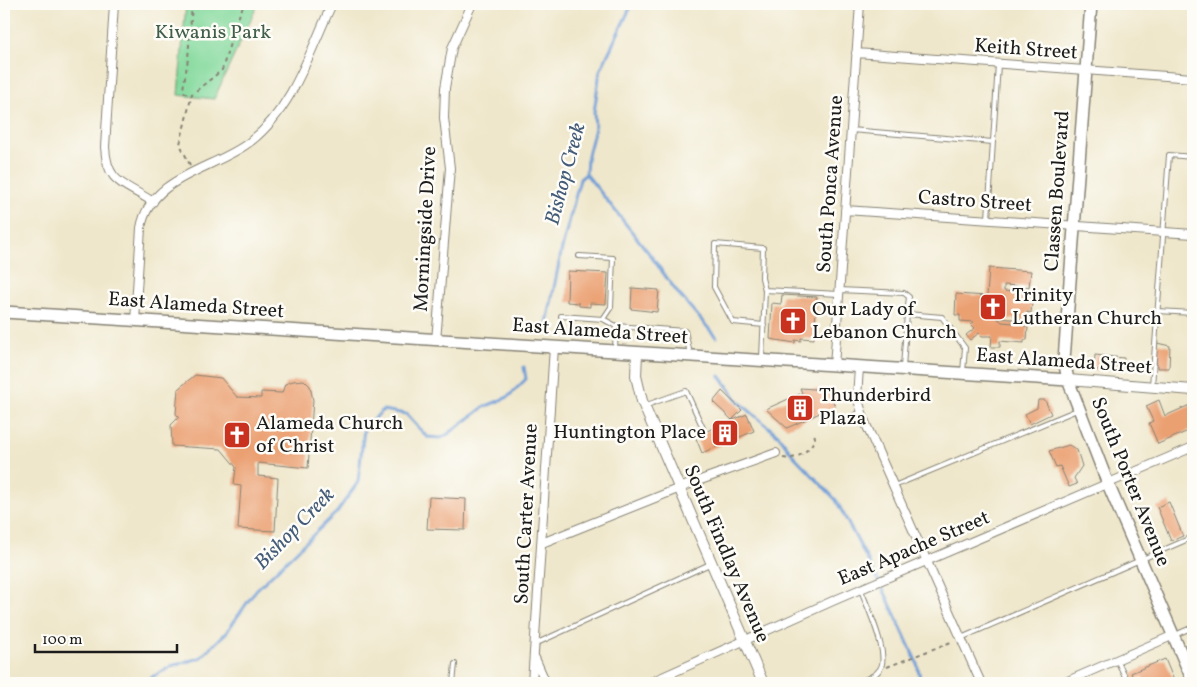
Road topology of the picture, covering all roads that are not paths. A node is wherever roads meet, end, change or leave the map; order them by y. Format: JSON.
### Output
{"nodes":[{"id":1,"x":114,"y":4,"type":"edge"},
{"id":2,"x":332,"y":4,"type":"edge"},
{"id":3,"x":472,"y":4,"type":"edge"},
{"id":4,"x":860,"y":4,"type":"edge"},
{"id":5,"x":1091,"y":4,"type":"edge"},
{"id":6,"x":856,"y":54,"type":"junction"},
{"id":7,"x":998,"y":64,"type":"junction"},
{"id":8,"x":1086,"y":70,"type":"junction"},
{"id":9,"x":1193,"y":78,"type":"edge"},
{"id":10,"x":851,"y":130,"type":"junction"},
{"id":11,"x":993,"y":142,"type":"junction"},
{"id":12,"x":1193,"y":157,"type":"edge"},
{"id":13,"x":153,"y":202,"type":"junction"},
{"id":14,"x":845,"y":210,"type":"junction"},
{"id":15,"x":988,"y":220,"type":"junction"},
{"id":16,"x":1074,"y":226,"type":"junction"},
{"id":17,"x":1164,"y":232,"type":"junction"},
{"id":18,"x":1193,"y":234,"type":"edge"},
{"id":19,"x":579,"y":256,"type":"dead end"},
{"id":20,"x":766,"y":290,"type":"junction"},
{"id":21,"x":839,"y":292,"type":"junction"},
{"id":22,"x":1158,"y":311,"type":"junction"},
{"id":23,"x":4,"y":312,"type":"edge"},
{"id":24,"x":1193,"y":313,"type":"edge"},
{"id":25,"x":907,"y":314,"type":"junction"},
{"id":26,"x":561,"y":316,"type":"dead end"},
{"id":27,"x":602,"y":319,"type":"junction"},
{"id":28,"x":135,"y":321,"type":"junction"},
{"id":29,"x":764,"y":325,"type":"junction"},
{"id":30,"x":616,"y":326,"type":"junction"},
{"id":31,"x":436,"y":341,"type":"junction"},
{"id":32,"x":554,"y":347,"type":"junction"},
{"id":33,"x":615,"y":351,"type":"junction"},
{"id":34,"x":637,"y":353,"type":"junction"},
{"id":35,"x":690,"y":356,"type":"junction"},
{"id":36,"x":762,"y":361,"type":"junction"},
{"id":37,"x":834,"y":366,"type":"junction"},
{"id":38,"x":859,"y":368,"type":"junction"},
{"id":39,"x":903,"y":371,"type":"junction"},
{"id":40,"x":963,"y":374,"type":"junction"},
{"id":41,"x":1068,"y":380,"type":"junction"},
{"id":42,"x":1152,"y":386,"type":"junction"},
{"id":43,"x":1193,"y":390,"type":"edge"},
{"id":44,"x":644,"y":406,"type":"junction"},
{"id":45,"x":1079,"y":409,"type":"junction"},
{"id":46,"x":862,"y":412,"type":"junction"},
{"id":47,"x":852,"y":416,"type":"dead end"},
{"id":48,"x":703,"y":428,"type":"dead end"},
{"id":49,"x":1193,"y":447,"type":"edge"},
{"id":50,"x":776,"y":453,"type":"dead end"},
{"id":51,"x":1108,"y":484,"type":"junction"},
{"id":52,"x":894,"y":486,"type":"junction"},
{"id":53,"x":679,"y":489,"type":"junction"},
{"id":54,"x":1193,"y":537,"type":"edge"},
{"id":55,"x":542,"y":543,"type":"junction"},
{"id":56,"x":1141,"y":560,"type":"junction"},
{"id":57,"x":928,"y":562,"type":"junction"},
{"id":58,"x":712,"y":563,"type":"junction"},
{"id":59,"x":860,"y":590,"type":"junction"},
{"id":60,"x":1193,"y":627,"type":"edge"},
{"id":61,"x":1174,"y":636,"type":"junction"},
{"id":62,"x":961,"y":638,"type":"junction"},
{"id":63,"x":744,"y":641,"type":"junction"},
{"id":64,"x":536,"y":644,"type":"junction"},
{"id":65,"x":535,"y":657,"type":"junction"},
{"id":66,"x":1117,"y":660,"type":"junction"},
{"id":67,"x":455,"y":664,"type":"dead end"},
{"id":68,"x":1193,"y":680,"type":"edge"},
{"id":69,"x":453,"y":683,"type":"edge"},
{"id":70,"x":532,"y":683,"type":"edge"},
{"id":71,"x":546,"y":683,"type":"edge"},
{"id":72,"x":649,"y":683,"type":"edge"},
{"id":73,"x":763,"y":683,"type":"edge"},
{"id":74,"x":856,"y":683,"type":"edge"},
{"id":75,"x":981,"y":683,"type":"edge"},
{"id":76,"x":1063,"y":683,"type":"edge"},
{"id":77,"x":1128,"y":683,"type":"edge"}],
"edges":[{"from":1,"to":13,"type":"street"},
{"from":2,"to":13,"type":"street"},
{"from":3,"to":31,"type":"street","name":"Morningside Drive"},
{"from":4,"to":6,"type":"street","name":"South Ponca Avenue"},
{"from":5,"to":8,"type":"main road","name":"Classen Boulevard"},
{"from":6,"to":7,"type":"street","name":"Keith Street"},
{"from":6,"to":10,"type":"street","name":"South Ponca Avenue"},
{"from":7,"to":8,"type":"street","name":"Keith Street"},
{"from":7,"to":11,"type":"lane"},
{"from":8,"to":9,"type":"street","name":"Keith Street"},
{"from":8,"to":16,"type":"main road","name":"Classen Boulevard"},
{"from":10,"to":11,"type":"lane"},
{"from":10,"to":14,"type":"street","name":"South Ponca Avenue"},
{"from":11,"to":15,"type":"lane"},
{"from":12,"to":17,"type":"lane"},
{"from":13,"to":28,"type":"street"},
{"from":14,"to":15,"type":"street","name":"Castro Street"},
{"from":14,"to":21,"type":"street","name":"South Ponca Avenue"},
{"from":15,"to":16,"type":"street","name":"Castro Street"},
{"from":16,"to":17,"type":"street","name":"Castro Street"},
{"from":16,"to":41,"type":"main road","name":"Classen Boulevard"},
{"from":17,"to":18,"type":"street","name":"Castro Street"},
{"from":17,"to":22,"type":"lane"},
{"from":19,"to":27,"type":"lane"},
{"from":20,"to":21,"type":"lane"},
{"from":20,"to":29,"type":"lane"},
{"from":20,"to":29,"type":"lane"},
{"from":21,"to":25,"type":"lane"},
{"from":21,"to":37,"type":"street","name":"South Ponca Avenue"},
{"from":22,"to":24,"type":"lane"},
{"from":22,"to":42,"type":"lane"},
{"from":23,"to":28,"type":"main road","name":"East Alameda Street"},
{"from":25,"to":39,"type":"lane"},
{"from":25,"to":40,"type":"lane"},
{"from":26,"to":27,"type":"lane"},
{"from":27,"to":30,"type":"lane"},
{"from":28,"to":31,"type":"main road","name":"East Alameda Street"},
{"from":29,"to":36,"type":"lane"},
{"from":30,"to":33,"type":"lane"},
{"from":30,"to":35,"type":"lane"},
{"from":31,"to":32,"type":"main road","name":"East Alameda Street"},
{"from":32,"to":33,"type":"main road","name":"East Alameda Street"},
{"from":32,"to":55,"type":"street","name":"South Carter Avenue"},
{"from":33,"to":34,"type":"main road","name":"East Alameda Street"},
{"from":34,"to":35,"type":"main road","name":"East Alameda Street"},
{"from":34,"to":44,"type":"street","name":"South Findlay Avenue"},
{"from":35,"to":36,"type":"main road","name":"East Alameda Street"},
{"from":36,"to":37,"type":"main road","name":"East Alameda Street"},
{"from":37,"to":38,"type":"main road","name":"East Alameda Street"},
{"from":38,"to":39,"type":"main road","name":"East Alameda Street"},
{"from":38,"to":46,"type":"street"},
{"from":39,"to":40,"type":"main road","name":"East Alameda Street"},
{"from":40,"to":41,"type":"main road","name":"East Alameda Street"},
{"from":41,"to":42,"type":"street","name":"East Alameda Street"},
{"from":41,"to":45,"type":"main road","name":"South Porter Avenue"},
{"from":42,"to":43,"type":"street","name":"East Alameda Street"},
{"from":44,"to":48,"type":"lane"},
{"from":44,"to":53,"type":"street","name":"South Findlay Avenue"},
{"from":45,"to":51,"type":"main road","name":"South Porter Avenue"},
{"from":45,"to":52,"type":"lane"},
{"from":46,"to":47,"type":"lane"},
{"from":46,"to":52,"type":"street"},
{"from":49,"to":51,"type":"street","name":"East Apache Street"},
{"from":50,"to":53,"type":"street"},
{"from":51,"to":56,"type":"main road","name":"South Porter Avenue"},
{"from":51,"to":57,"type":"street","name":"East Apache Street"},
{"from":52,"to":57,"type":"street"},
{"from":53,"to":55,"type":"street"},
{"from":53,"to":58,"type":"street","name":"South Findlay Avenue"},
{"from":54,"to":56,"type":"lane"},
{"from":55,"to":64,"type":"street","name":"South Carter Avenue"},
{"from":56,"to":61,"type":"main road","name":"South Porter Avenue"},
{"from":56,"to":62,"type":"lane"},
{"from":57,"to":59,"type":"street","name":"East Apache Street"},
{"from":57,"to":62,"type":"street"},
{"from":58,"to":63,"type":"street","name":"South Findlay Avenue"},
{"from":58,"to":64,"type":"lane"},
{"from":59,"to":63,"type":"street","name":"East Apache Street"},
{"from":59,"to":74,"type":"lane"},
{"from":60,"to":61,"type":"lane"},
{"from":61,"to":66,"type":"street"},
{"from":61,"to":68,"type":"main road","name":"South Porter Avenue"},
{"from":62,"to":75,"type":"street"},
{"from":63,"to":72,"type":"street","name":"East Apache Street"},
{"from":63,"to":73,"type":"street","name":"South Findlay Avenue"},
{"from":64,"to":65,"type":"street","name":"South Carter Avenue"},
{"from":65,"to":70,"type":"street","name":"South Carter Avenue"},
{"from":65,"to":71,"type":"street"},
{"from":66,"to":76,"type":"street"},
{"from":66,"to":77,"type":"lane"},
{"from":67,"to":69,"type":"lane"}]}
